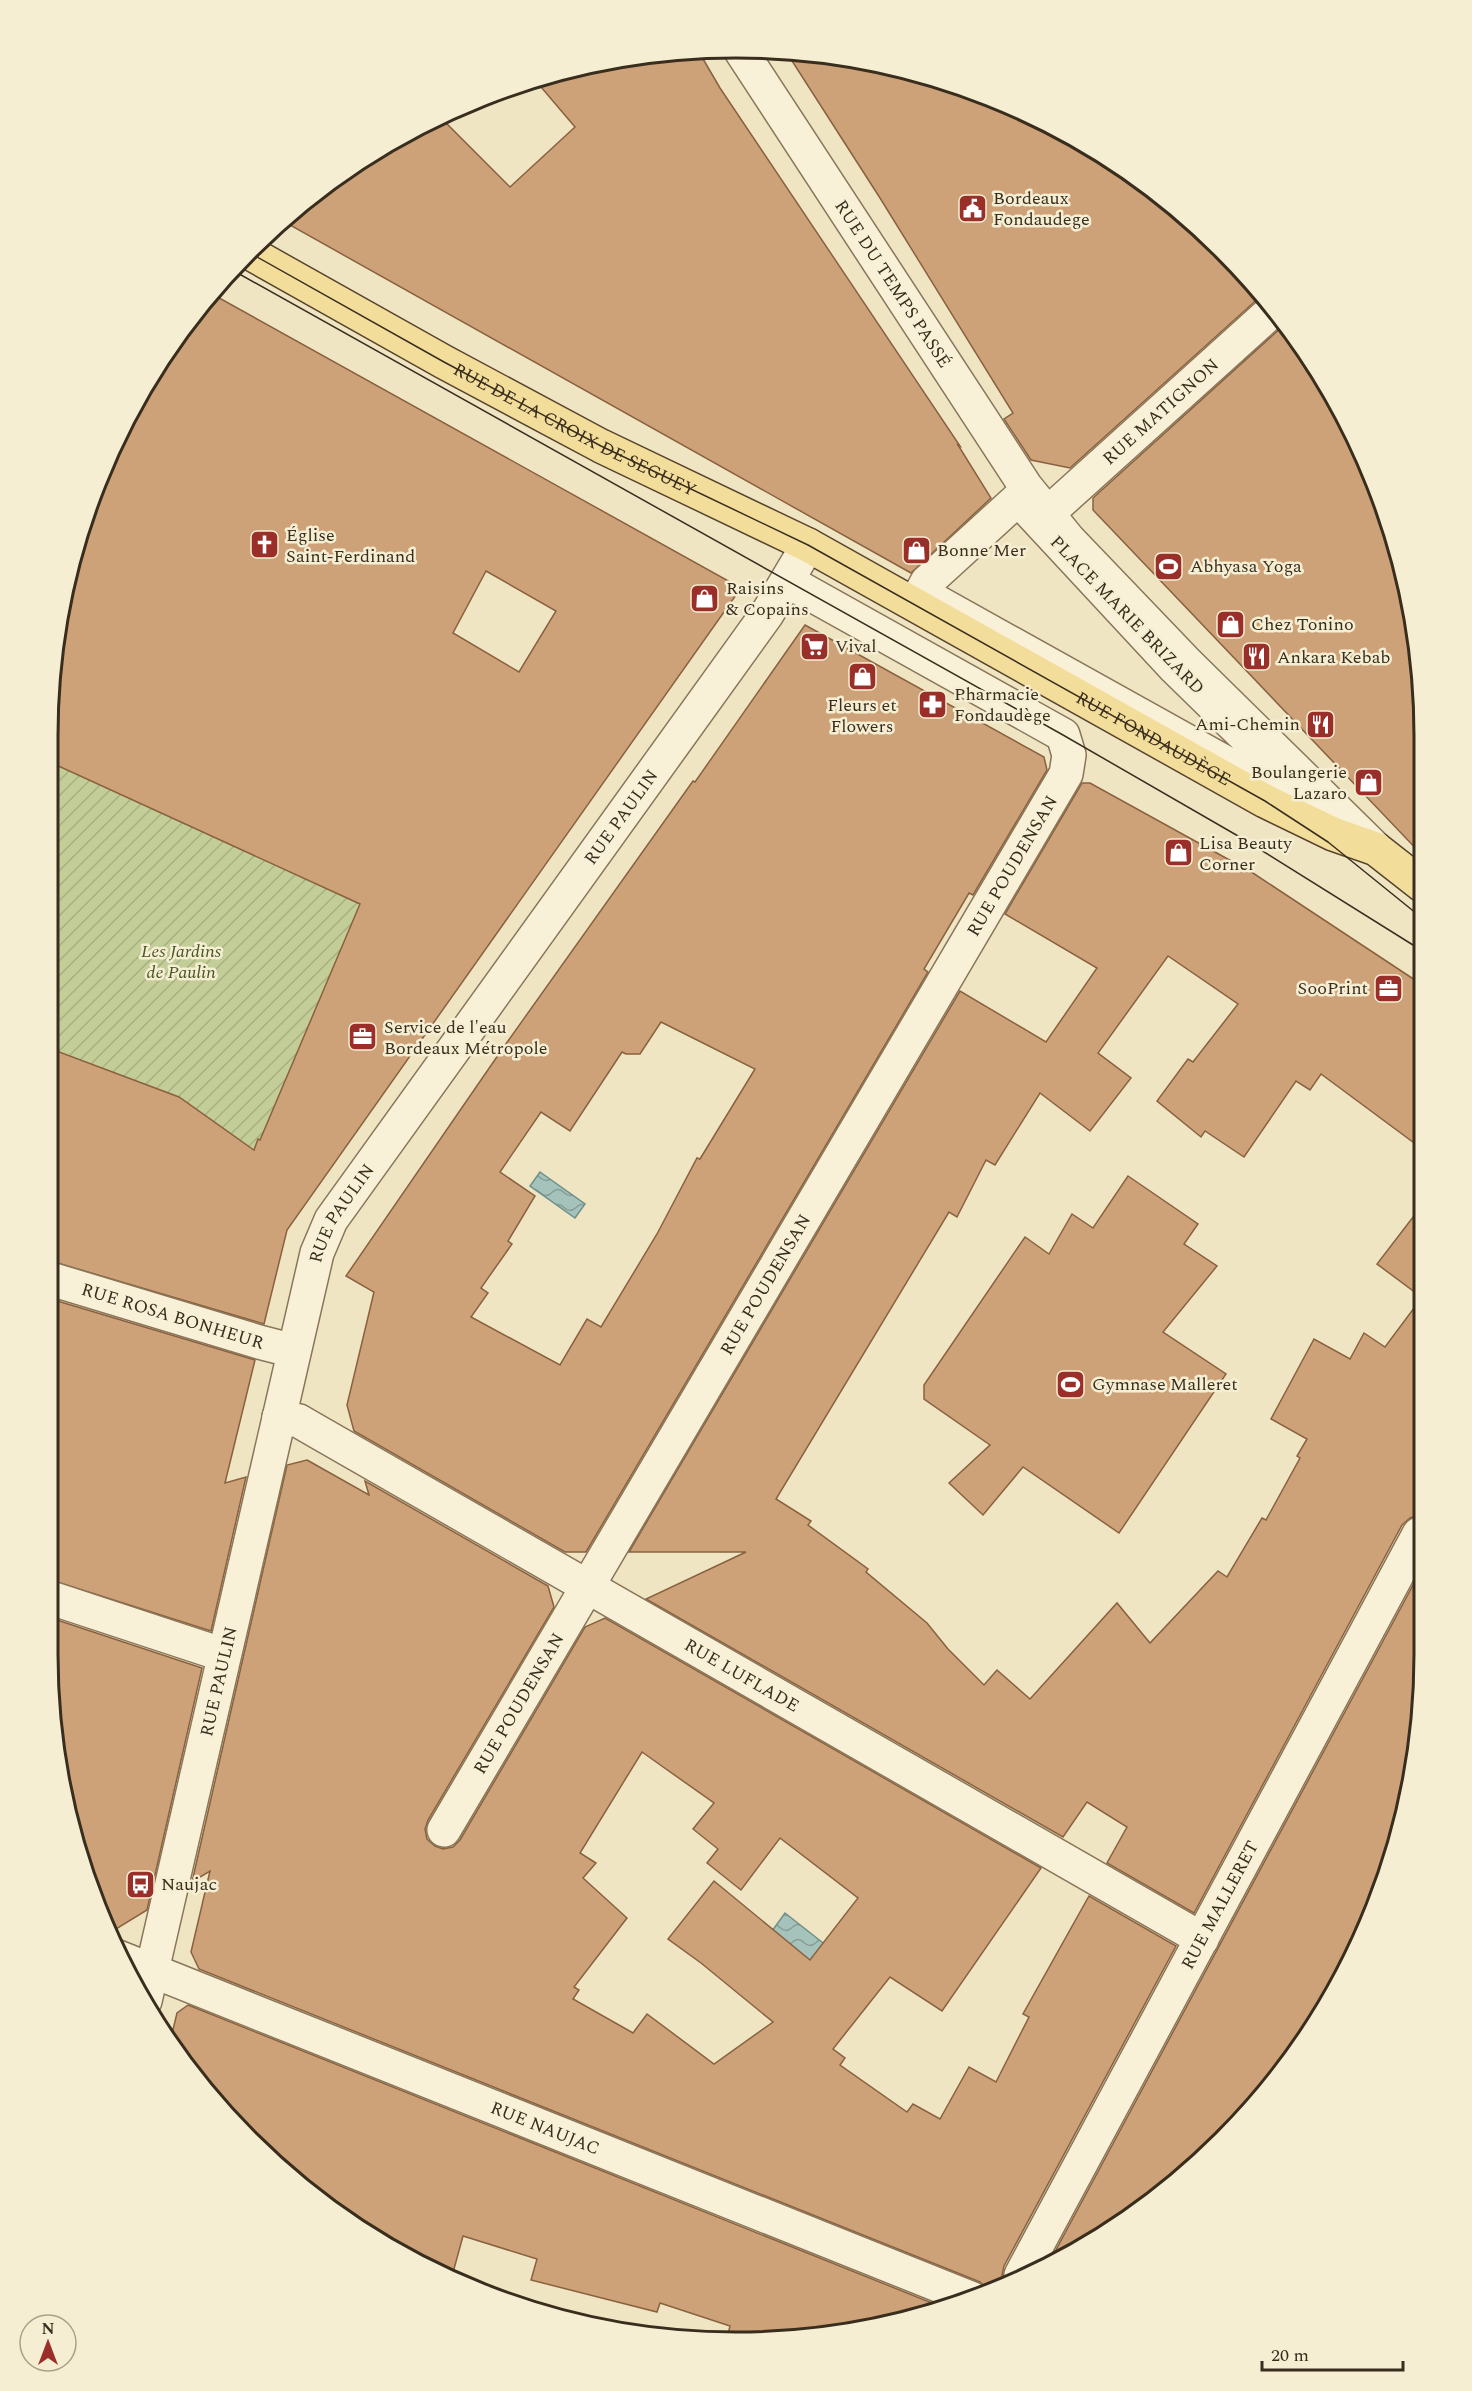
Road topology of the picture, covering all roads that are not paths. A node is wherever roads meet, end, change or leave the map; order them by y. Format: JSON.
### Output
{"nodes":[{"id":1,"x":746,"y":58,"type":"edge"},
{"id":2,"x":256,"y":258,"type":"edge"},
{"id":3,"x":1266,"y":316,"type":"edge"},
{"id":4,"x":1042,"y":518,"type":"junction"},
{"id":5,"x":808,"y":545,"type":"junction"},
{"id":6,"x":789,"y":582,"type":"junction"},
{"id":7,"x":906,"y":599,"type":"joint"},
{"id":8,"x":1376,"y":849,"type":"junction"},
{"id":9,"x":1414,"y":879,"type":"edge"},
{"id":10,"x":58,"y":1281,"type":"edge"},
{"id":11,"x":294,"y":1351,"type":"junction"},
{"id":12,"x":279,"y":1417,"type":"junction"},
{"id":13,"x":1414,"y":1543,"type":"edge"},
{"id":14,"x":587,"y":1587,"type":"junction"},
{"id":15,"x":58,"y":1600,"type":"edge"},
{"id":16,"x":224,"y":1655,"type":"junction"},
{"id":17,"x":444,"y":1830,"type":"dead end"},
{"id":18,"x":1202,"y":1939,"type":"junction"},
{"id":19,"x":148,"y":1986,"type":"edge"},
{"id":20,"x":1025,"y":2268,"type":"edge"},
{"id":21,"x":961,"y":2294,"type":"edge"}],
"edges":[{"from":1,"to":4,"type":"street","name":"RUE DU TEMPS PASSÉ"},
{"from":2,"to":5,"type":"main road","name":"RUE DE LA CROIX DE SEGUEY"},
{"from":3,"to":4,"type":"street","name":"RUE MATIGNON"},
{"from":4,"to":4,"type":"street","name":"PLACE MARIE BRIZARD"},
{"from":4,"to":8,"type":"street","name":"RUE FONDAUDÈGE"},
{"from":5,"to":6,"type":"street","name":"RUE PAULIN"},
{"from":5,"to":7,"type":"main road","name":"RUE DE LA CROIX DE SEGUEY"},
{"from":6,"to":11,"type":"street","name":"RUE PAULIN"},
{"from":6,"to":14,"type":"street","name":"RUE POUDENSAN"},
{"from":7,"to":8,"type":"main road","name":"RUE FONDAUDÈGE"},
{"from":8,"to":9,"type":"main road","name":"RUE FONDAUDÈGE"},
{"from":10,"to":11,"type":"street","name":"RUE ROSA BONHEUR"},
{"from":11,"to":12,"type":"street","name":"RUE PAULIN"},
{"from":12,"to":14,"type":"street","name":"RUE LUFLADE"},
{"from":12,"to":16,"type":"street","name":"RUE PAULIN"},
{"from":13,"to":18,"type":"street","name":"RUE MALLERET"},
{"from":14,"to":17,"type":"street","name":"RUE POUDENSAN"},
{"from":14,"to":18,"type":"street","name":"RUE LUFLADE"},
{"from":15,"to":16,"type":"street"},
{"from":16,"to":19,"type":"street","name":"RUE PAULIN"},
{"from":18,"to":20,"type":"street","name":"RUE MALLERET"},
{"from":19,"to":21,"type":"street","name":"RUE NAUJAC"}]}
